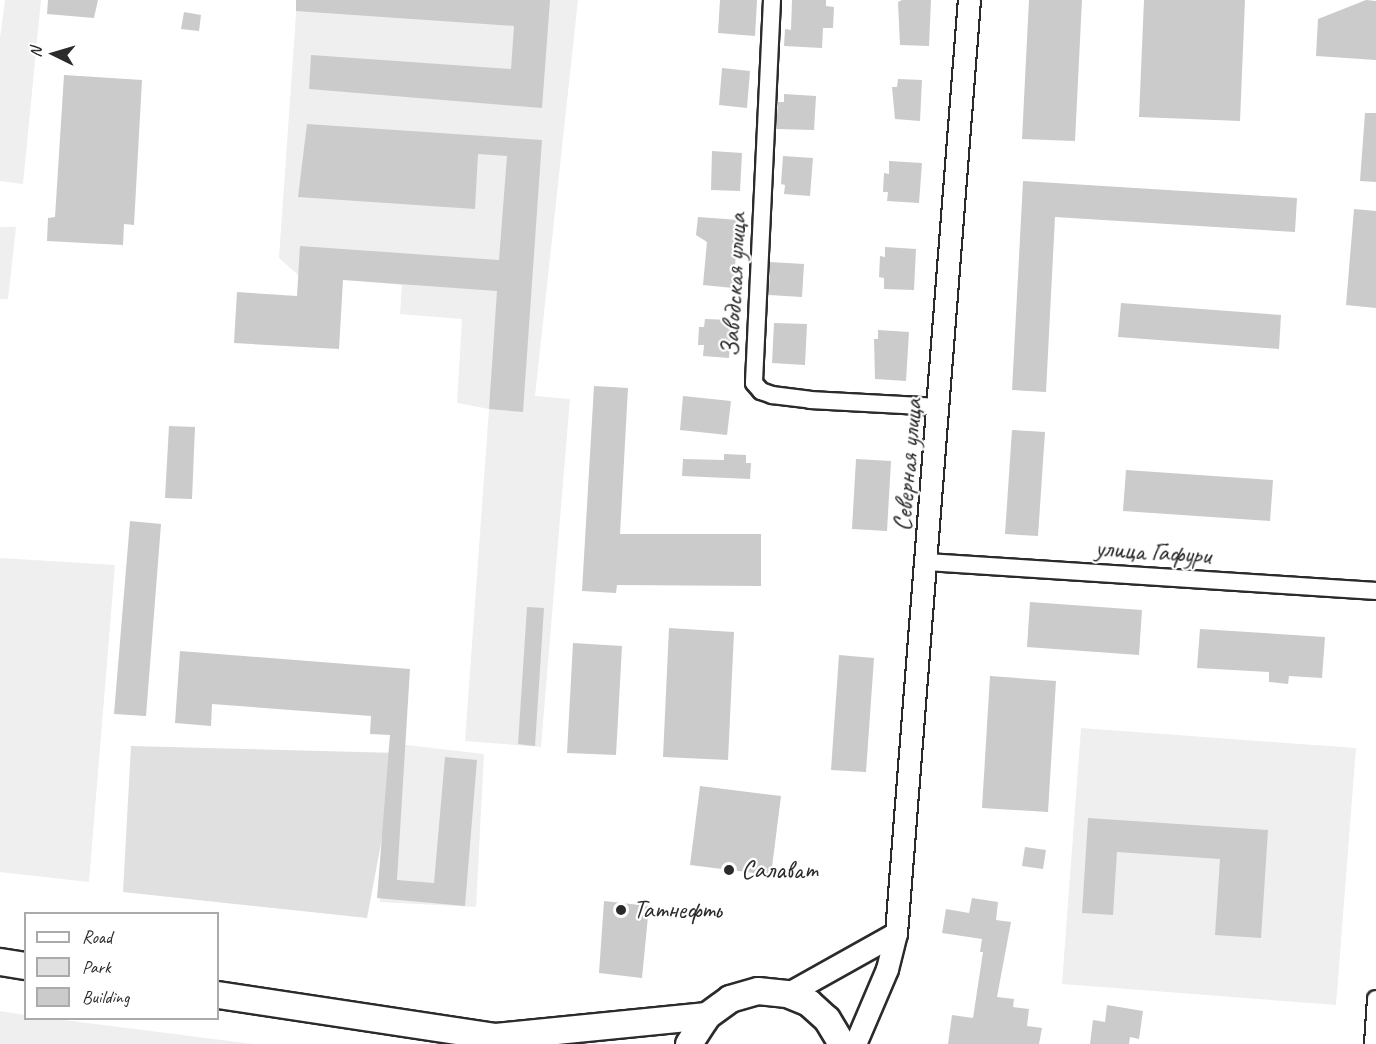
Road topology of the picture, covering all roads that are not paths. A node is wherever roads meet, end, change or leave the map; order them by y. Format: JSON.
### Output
{"nodes":[{"id":1,"x":772,"y":0,"type":"edge"},
{"id":2,"x":969,"y":0,"type":"edge"},
{"id":3,"x":940,"y":407,"type":"junction"},
{"id":4,"x":927,"y":562,"type":"junction"},
{"id":5,"x":1376,"y":591,"type":"edge"},
{"id":6,"x":896,"y":933,"type":"junction"},
{"id":7,"x":0,"y":962,"type":"edge"},
{"id":8,"x":24,"y":966,"type":"edge"},
{"id":9,"x":787,"y":994,"type":"junction"},
{"id":10,"x":219,"y":995,"type":"edge"},
{"id":11,"x":1376,"y":999,"type":"edge"},
{"id":12,"x":707,"y":1016,"type":"junction"},
{"id":13,"x":505,"y":1041,"type":"edge"},
{"id":14,"x":689,"y":1044,"type":"edge"},
{"id":15,"x":842,"y":1044,"type":"edge"},
{"id":16,"x":855,"y":1044,"type":"edge"},
{"id":17,"x":1373,"y":1044,"type":"edge"}],
"edges":[{"from":1,"to":3,"type":"street","name":"Заводская улица"},
{"from":2,"to":3,"type":"street","name":"Северная улица"},
{"from":3,"to":4,"type":"street","name":"Северная улица"},
{"from":4,"to":5,"type":"street","name":"улица Гафури"},
{"from":4,"to":6,"type":"street","name":"Северная улица"},
{"from":6,"to":9,"type":"street"},
{"from":6,"to":16,"type":"street","name":"Северная улица"},
{"from":7,"to":8,"type":"main road"},
{"from":9,"to":12,"type":"main road"},
{"from":9,"to":15,"type":"main road"},
{"from":10,"to":13,"type":"main road"},
{"from":11,"to":17,"type":"street"},
{"from":12,"to":13,"type":"main road"},
{"from":12,"to":14,"type":"main road"}]}
